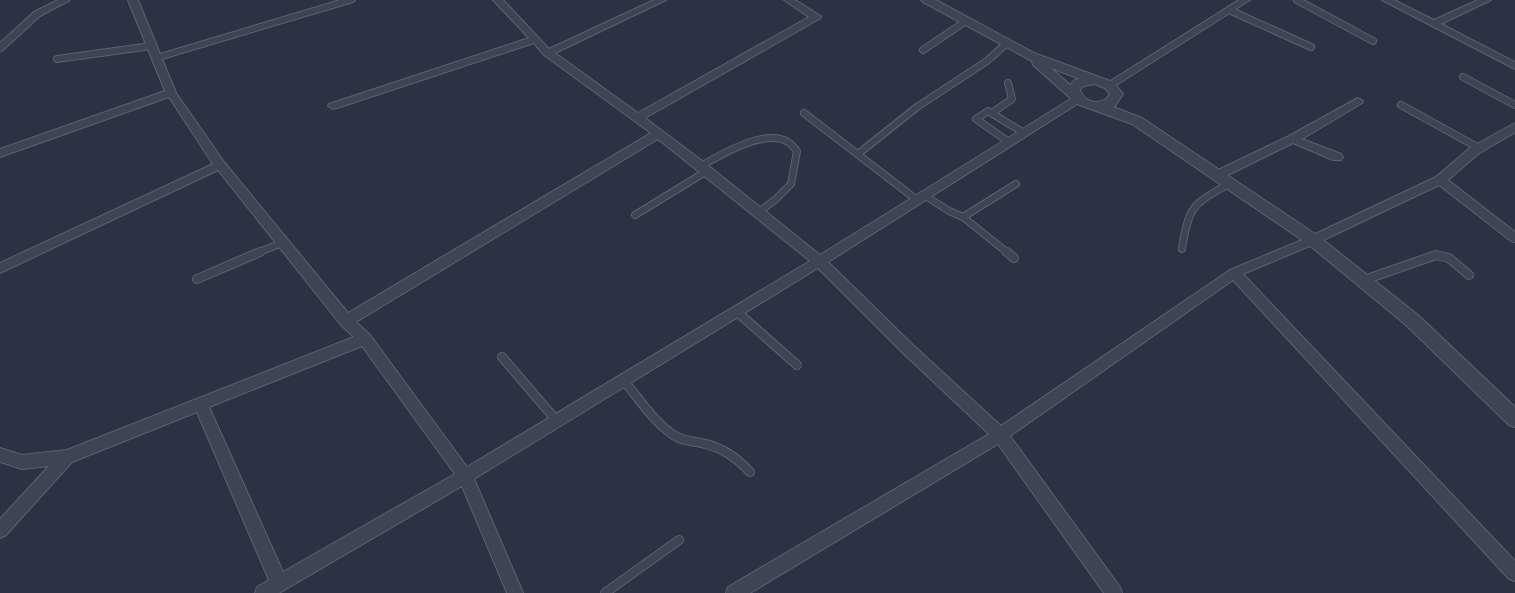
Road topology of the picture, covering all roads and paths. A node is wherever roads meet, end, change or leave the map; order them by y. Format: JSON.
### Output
{"nodes":[{"id":1,"x":65,"y":0,"type":"edge"},
{"id":2,"x":133,"y":0,"type":"edge"},
{"id":3,"x":350,"y":0,"type":"edge"},
{"id":4,"x":498,"y":0,"type":"edge"},
{"id":5,"x":661,"y":0,"type":"edge"},
{"id":6,"x":789,"y":0,"type":"edge"},
{"id":7,"x":927,"y":0,"type":"edge"},
{"id":8,"x":1245,"y":0,"type":"edge"},
{"id":9,"x":1297,"y":0,"type":"edge"},
{"id":10,"x":1387,"y":0,"type":"edge"},
{"id":11,"x":1486,"y":0,"type":"edge"},
{"id":12,"x":1229,"y":10,"type":"junction"},
{"id":13,"x":966,"y":21,"type":"junction"},
{"id":14,"x":1434,"y":24,"type":"junction"},
{"id":15,"x":534,"y":40,"type":"junction"},
{"id":16,"x":1373,"y":40,"type":"dead end"},
{"id":17,"x":1007,"y":43,"type":"junction"},
{"id":18,"x":1311,"y":47,"type":"dead end"},
{"id":19,"x":0,"y":48,"type":"edge"},
{"id":20,"x":923,"y":50,"type":"dead end"},
{"id":21,"x":154,"y":52,"type":"junction"},
{"id":22,"x":548,"y":53,"type":"junction"},
{"id":23,"x":1030,"y":56,"type":"junction"},
{"id":24,"x":57,"y":58,"type":"dead end"},
{"id":25,"x":1515,"y":66,"type":"edge"},
{"id":26,"x":1463,"y":77,"type":"dead end"},
{"id":27,"x":1095,"y":80,"type":"junction"},
{"id":28,"x":1008,"y":83,"type":"dead end"},
{"id":29,"x":1113,"y":89,"type":"junction"},
{"id":30,"x":171,"y":93,"type":"junction"},
{"id":31,"x":1076,"y":97,"type":"junction"},
{"id":32,"x":1358,"y":101,"type":"dead end"},
{"id":33,"x":1401,"y":105,"type":"dead end"},
{"id":34,"x":1515,"y":105,"type":"edge"},
{"id":35,"x":333,"y":106,"type":"dead end"},
{"id":36,"x":1097,"y":106,"type":"junction"},
{"id":37,"x":804,"y":113,"type":"dead end"},
{"id":38,"x":992,"y":113,"type":"junction"},
{"id":39,"x":638,"y":118,"type":"junction"},
{"id":40,"x":1137,"y":121,"type":"junction"},
{"id":41,"x":1515,"y":127,"type":"edge"},
{"id":42,"x":1024,"y":133,"type":"junction"},
{"id":43,"x":658,"y":134,"type":"junction"},
{"id":44,"x":1293,"y":139,"type":"junction"},
{"id":45,"x":1009,"y":142,"type":"junction"},
{"id":46,"x":1479,"y":148,"type":"junction"},
{"id":47,"x":0,"y":152,"type":"edge"},
{"id":48,"x":858,"y":154,"type":"junction"},
{"id":49,"x":1338,"y":157,"type":"dead end"},
{"id":50,"x":220,"y":166,"type":"junction"},
{"id":51,"x":704,"y":168,"type":"junction"},
{"id":52,"x":1224,"y":179,"type":"junction"},
{"id":53,"x":1440,"y":180,"type":"junction"},
{"id":54,"x":1016,"y":184,"type":"dead end"},
{"id":55,"x":921,"y":197,"type":"junction"},
{"id":56,"x":759,"y":212,"type":"junction"},
{"id":57,"x":635,"y":215,"type":"dead end"},
{"id":58,"x":963,"y":217,"type":"junction"},
{"id":59,"x":1515,"y":238,"type":"edge"},
{"id":60,"x":1313,"y":240,"type":"junction"},
{"id":61,"x":282,"y":243,"type":"junction"},
{"id":62,"x":1182,"y":249,"type":"dead end"},
{"id":63,"x":1014,"y":258,"type":"dead end"},
{"id":64,"x":819,"y":261,"type":"junction"},
{"id":65,"x":0,"y":268,"type":"edge"},
{"id":66,"x":1234,"y":273,"type":"junction"},
{"id":67,"x":1469,"y":275,"type":"dead end"},
{"id":68,"x":196,"y":279,"type":"dead end"},
{"id":69,"x":1364,"y":280,"type":"junction"},
{"id":70,"x":736,"y":311,"type":"junction"},
{"id":71,"x":346,"y":321,"type":"junction"},
{"id":72,"x":365,"y":339,"type":"junction"},
{"id":73,"x":502,"y":357,"type":"dead end"},
{"id":74,"x":797,"y":365,"type":"dead end"},
{"id":75,"x":623,"y":380,"type":"junction"},
{"id":76,"x":201,"y":404,"type":"junction"},
{"id":77,"x":1515,"y":419,"type":"edge"},
{"id":78,"x":556,"y":420,"type":"junction"},
{"id":79,"x":1000,"y":435,"type":"junction"},
{"id":80,"x":0,"y":455,"type":"edge"},
{"id":81,"x":67,"y":457,"type":"junction"},
{"id":82,"x":750,"y":472,"type":"dead end"},
{"id":83,"x":465,"y":476,"type":"junction"},
{"id":84,"x":0,"y":530,"type":"edge"},
{"id":85,"x":679,"y":540,"type":"dead end"},
{"id":86,"x":1515,"y":573,"type":"edge"},
{"id":87,"x":279,"y":583,"type":"junction"},
{"id":88,"x":263,"y":593,"type":"edge"},
{"id":89,"x":516,"y":593,"type":"edge"},
{"id":90,"x":605,"y":593,"type":"edge"},
{"id":91,"x":734,"y":593,"type":"edge"},
{"id":92,"x":1114,"y":593,"type":"edge"}],
"edges":[{"from":1,"to":19,"type":"street"},
{"from":2,"to":21,"type":"street"},
{"from":3,"to":21,"type":"street"},
{"from":4,"to":15,"type":"street"},
{"from":5,"to":22,"type":"street"},
{"from":6,"to":39,"type":"street"},
{"from":7,"to":13,"type":"street"},
{"from":8,"to":12,"type":"street"},
{"from":9,"to":16,"type":"lane"},
{"from":10,"to":14,"type":"street"},
{"from":11,"to":14,"type":"street"},
{"from":12,"to":18,"type":"lane"},
{"from":12,"to":29,"type":"street"},
{"from":13,"to":17,"type":"street"},
{"from":13,"to":20,"type":"lane"},
{"from":14,"to":25,"type":"street"},
{"from":15,"to":22,"type":"street"},
{"from":15,"to":35,"type":"street"},
{"from":17,"to":23,"type":"street"},
{"from":17,"to":48,"type":"lane"},
{"from":21,"to":24,"type":"lane"},
{"from":21,"to":30,"type":"street"},
{"from":22,"to":39,"type":"street"},
{"from":23,"to":27,"type":"street"},
{"from":23,"to":31,"type":"street"},
{"from":26,"to":34,"type":"lane"},
{"from":27,"to":29,"type":"street"},
{"from":27,"to":31,"type":"street"},
{"from":28,"to":38,"type":"lane"},
{"from":29,"to":36,"type":"street"},
{"from":29,"to":40,"type":"street"},
{"from":30,"to":47,"type":"street"},
{"from":30,"to":50,"type":"street"},
{"from":31,"to":36,"type":"street"},
{"from":31,"to":42,"type":"street"},
{"from":32,"to":44,"type":"street"},
{"from":33,"to":46,"type":"lane"},
{"from":36,"to":40,"type":"street"},
{"from":37,"to":48,"type":"lane"},
{"from":38,"to":42,"type":"lane"},
{"from":38,"to":45,"type":"lane"},
{"from":39,"to":43,"type":"street"},
{"from":40,"to":52,"type":"street"},
{"from":41,"to":46,"type":"street"},
{"from":42,"to":45,"type":"street"},
{"from":43,"to":51,"type":"street"},
{"from":43,"to":71,"type":"street"},
{"from":44,"to":49,"type":"street"},
{"from":44,"to":52,"type":"street"},
{"from":45,"to":55,"type":"street"},
{"from":46,"to":53,"type":"street"},
{"from":48,"to":55,"type":"lane"},
{"from":50,"to":61,"type":"street"},
{"from":50,"to":65,"type":"street"},
{"from":51,"to":56,"type":"street"},
{"from":51,"to":56,"type":"lane"},
{"from":51,"to":57,"type":"lane"},
{"from":52,"to":60,"type":"street"},
{"from":52,"to":62,"type":"lane"},
{"from":53,"to":59,"type":"street"},
{"from":53,"to":60,"type":"street"},
{"from":54,"to":58,"type":"lane"},
{"from":55,"to":58,"type":"lane"},
{"from":55,"to":64,"type":"street"},
{"from":56,"to":64,"type":"street"},
{"from":58,"to":63,"type":"lane"},
{"from":60,"to":66,"type":"street"},
{"from":60,"to":69,"type":"street"},
{"from":61,"to":68,"type":"lane"},
{"from":61,"to":71,"type":"street"},
{"from":64,"to":70,"type":"street"},
{"from":64,"to":79,"type":"street"},
{"from":66,"to":79,"type":"street"},
{"from":66,"to":86,"type":"street"},
{"from":67,"to":69,"type":"lane"},
{"from":69,"to":77,"type":"street"},
{"from":70,"to":74,"type":"lane"},
{"from":70,"to":75,"type":"street"},
{"from":71,"to":72,"type":"street"},
{"from":72,"to":76,"type":"street"},
{"from":72,"to":83,"type":"street"},
{"from":73,"to":78,"type":"lane"},
{"from":75,"to":78,"type":"street"},
{"from":75,"to":82,"type":"lane"},
{"from":76,"to":81,"type":"street"},
{"from":76,"to":87,"type":"street"},
{"from":78,"to":83,"type":"street"},
{"from":79,"to":91,"type":"street"},
{"from":79,"to":92,"type":"street"},
{"from":80,"to":81,"type":"street"},
{"from":81,"to":84,"type":"street"},
{"from":83,"to":87,"type":"street"},
{"from":83,"to":89,"type":"street"},
{"from":85,"to":90,"type":"lane"},
{"from":87,"to":88,"type":"street"}]}
